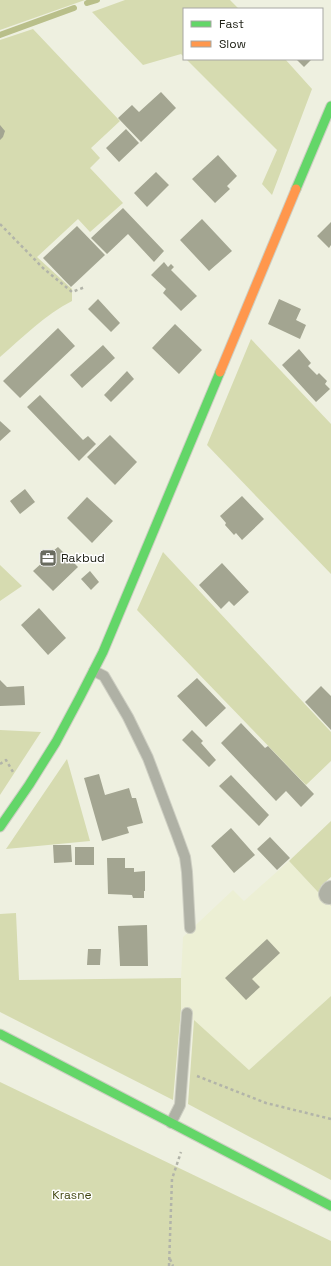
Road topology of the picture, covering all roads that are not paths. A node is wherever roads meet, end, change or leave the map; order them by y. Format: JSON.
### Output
{"nodes":[{"id":1,"x":331,"y":106,"type":"edge"},
{"id":2,"x":94,"y":671,"type":"junction"},
{"id":3,"x":0,"y":827,"type":"edge"},
{"id":4,"x":190,"y":928,"type":"dead end"},
{"id":5,"x":186,"y":1013,"type":"dead end"},
{"id":6,"x":0,"y":1034,"type":"edge"},
{"id":7,"x":171,"y":1123,"type":"junction"},
{"id":8,"x":331,"y":1206,"type":"edge"}],
"edges":[{"from":1,"to":2,"type":"street"},
{"from":2,"to":3,"type":"street"},
{"from":2,"to":4,"type":"lane"},
{"from":5,"to":7,"type":"lane"},
{"from":6,"to":7,"type":"street"},
{"from":7,"to":8,"type":"street"}]}
